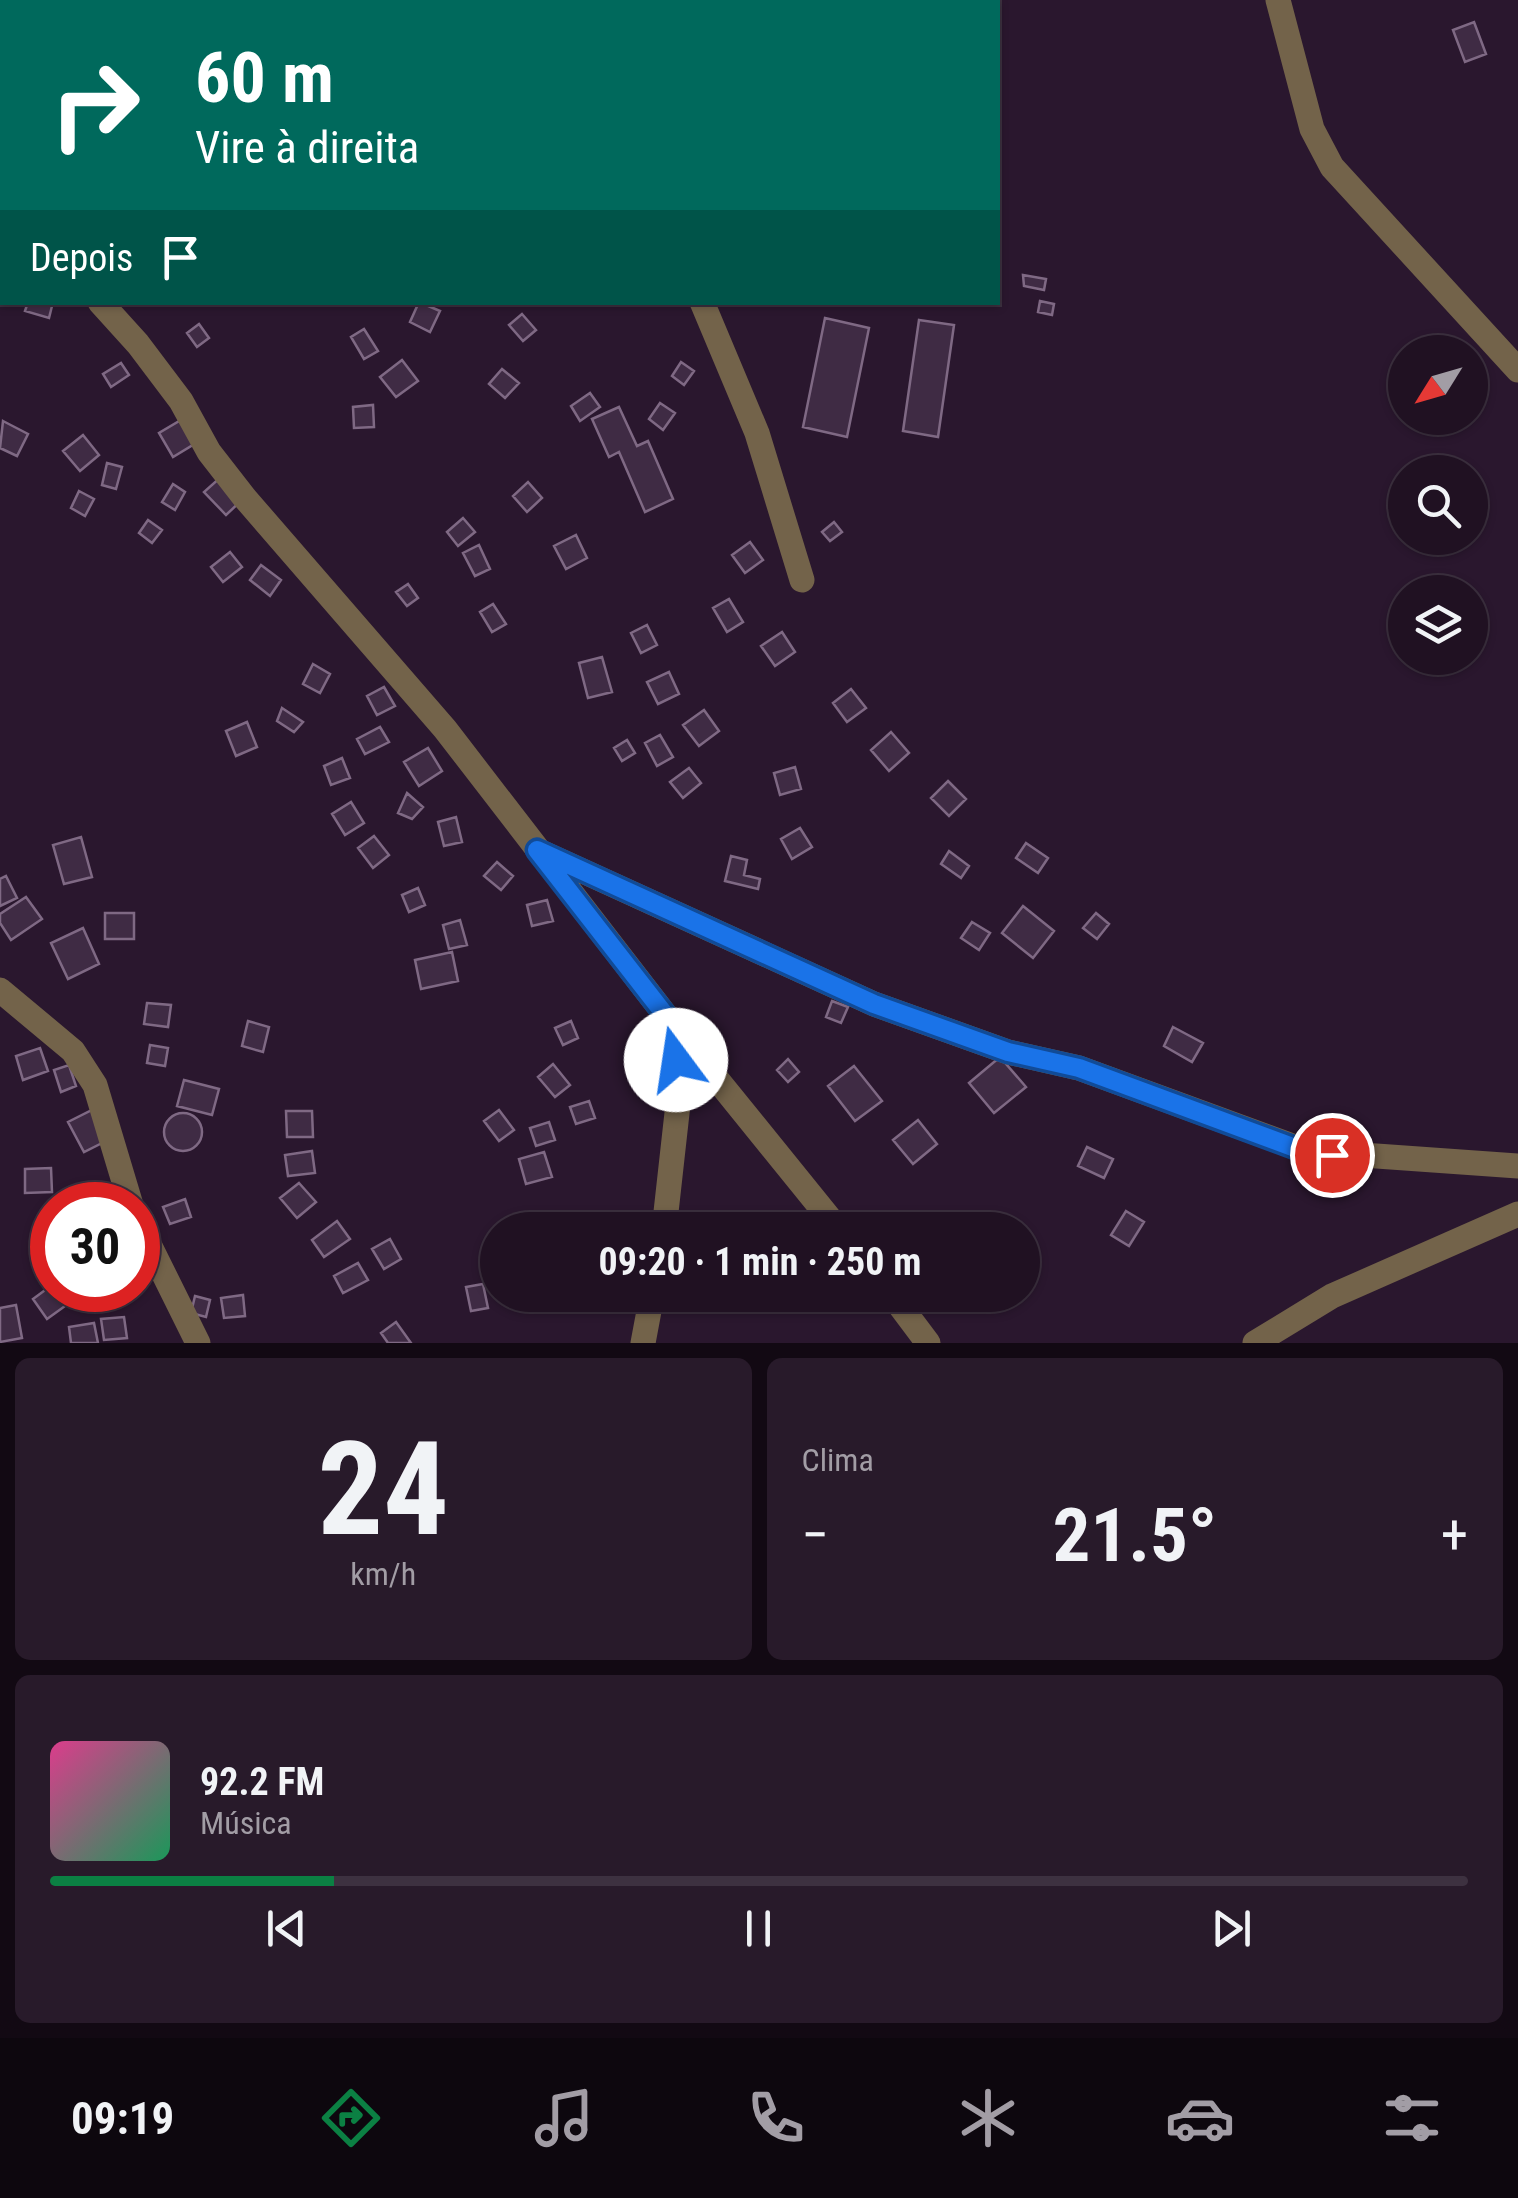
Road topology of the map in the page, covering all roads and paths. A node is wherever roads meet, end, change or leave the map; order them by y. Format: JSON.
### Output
{"nodes":[{"id":1,"x":1278,"y":0,"type":"edge"},
{"id":2,"x":103,"y":305,"type":"edge"},
{"id":3,"x":703,"y":305,"type":"edge"},
{"id":4,"x":1518,"y":370,"type":"edge"},
{"id":5,"x":802,"y":580,"type":"dead end"},
{"id":6,"x":537,"y":850,"type":"junction"},
{"id":7,"x":0,"y":990,"type":"edge"},
{"id":8,"x":673,"y":1025,"type":"junction"},
{"id":9,"x":1518,"y":1166,"type":"edge"},
{"id":10,"x":124,"y":1182,"type":"edge"},
{"id":11,"x":666,"y":1212,"type":"edge"},
{"id":12,"x":825,"y":1212,"type":"edge"},
{"id":13,"x":1518,"y":1214,"type":"edge"},
{"id":14,"x":160,"y":1266,"type":"edge"},
{"id":15,"x":649,"y":1312,"type":"edge"},
{"id":16,"x":905,"y":1312,"type":"edge"},
{"id":17,"x":198,"y":1343,"type":"edge"},
{"id":18,"x":643,"y":1343,"type":"edge"},
{"id":19,"x":928,"y":1343,"type":"edge"},
{"id":20,"x":1255,"y":1343,"type":"edge"}],
"edges":[{"from":1,"to":4,"type":"street"},
{"from":2,"to":6,"type":"street"},
{"from":3,"to":5,"type":"street"},
{"from":6,"to":8,"type":"street"},
{"from":6,"to":9,"type":"street"},
{"from":7,"to":10,"type":"street"},
{"from":8,"to":11,"type":"street"},
{"from":8,"to":12,"type":"street"},
{"from":13,"to":20,"type":"street"},
{"from":14,"to":17,"type":"street"},
{"from":15,"to":18,"type":"street"},
{"from":16,"to":19,"type":"street"}]}
